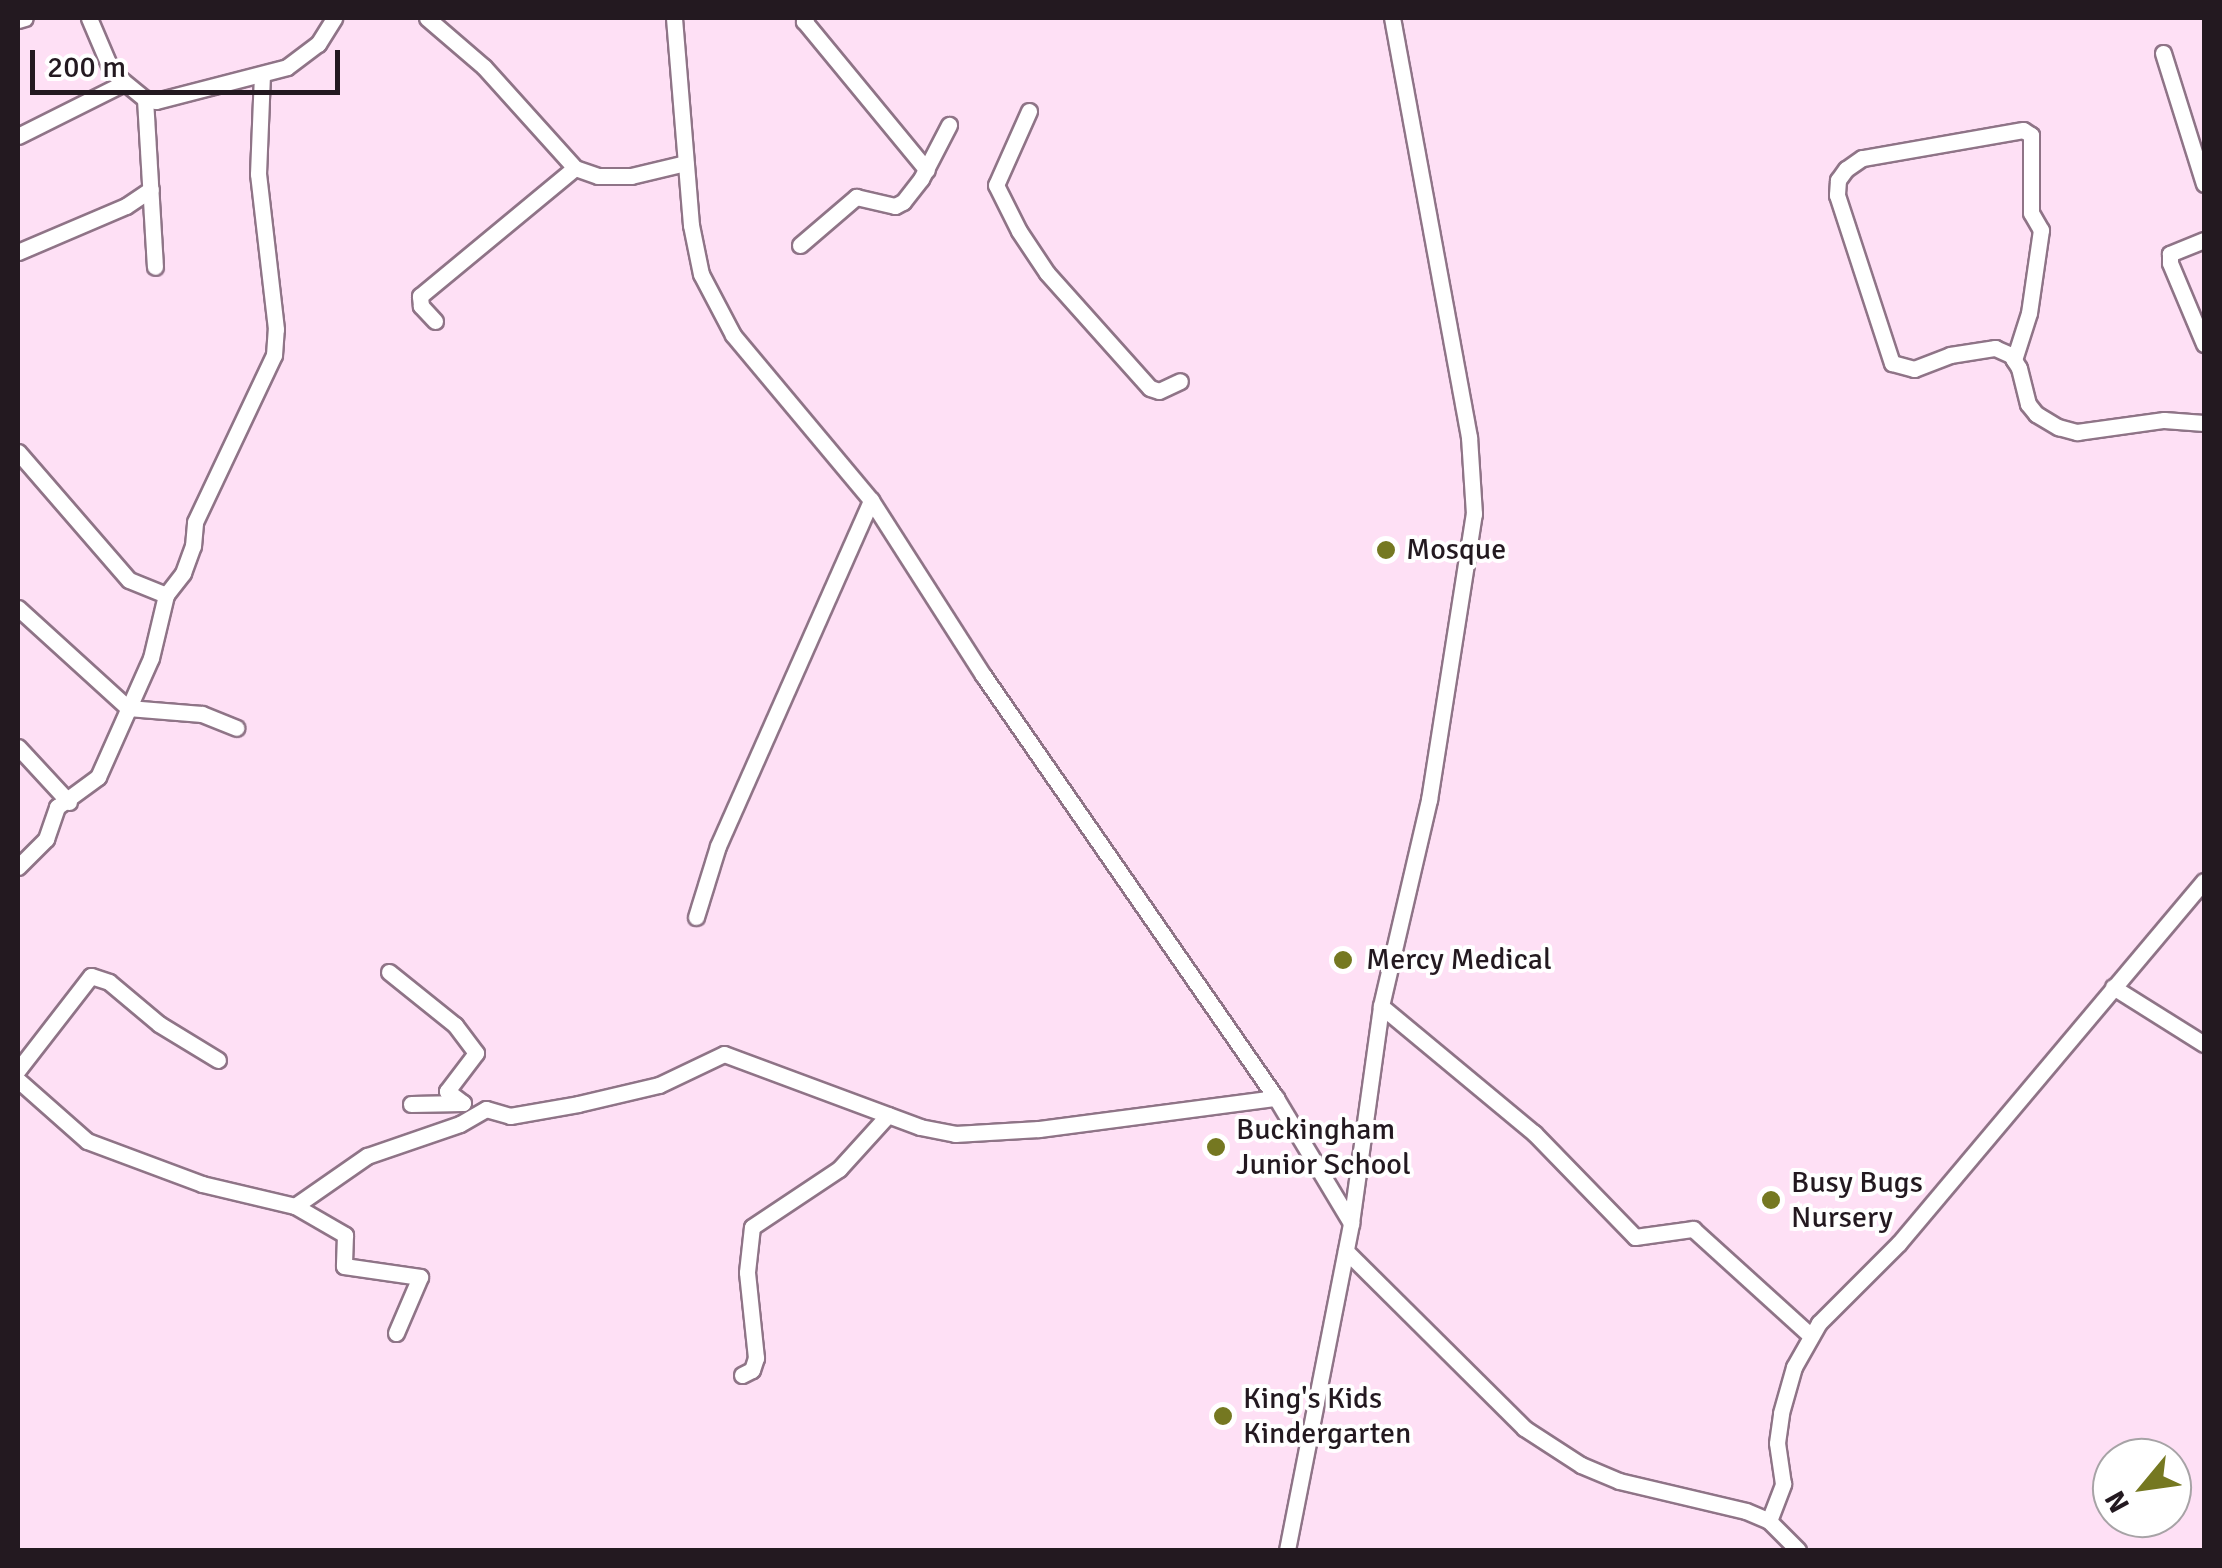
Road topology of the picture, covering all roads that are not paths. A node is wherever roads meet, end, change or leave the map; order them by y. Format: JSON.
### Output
{"nodes":[{"id":1,"x":25,"y":18,"type":"edge"},
{"id":2,"x":88,"y":18,"type":"edge"},
{"id":3,"x":334,"y":18,"type":"edge"},
{"id":4,"x":427,"y":18,"type":"edge"},
{"id":5,"x":674,"y":18,"type":"edge"},
{"id":6,"x":806,"y":18,"type":"edge"},
{"id":7,"x":1392,"y":18,"type":"edge"},
{"id":8,"x":18,"y":20,"type":"edge"},
{"id":9,"x":2163,"y":53,"type":"dead end"},
{"id":10,"x":262,"y":75,"type":"junction"},
{"id":11,"x":124,"y":83,"type":"junction"},
{"id":12,"x":145,"y":99,"type":"junction"},
{"id":13,"x":1029,"y":110,"type":"dead end"},
{"id":14,"x":949,"y":125,"type":"dead end"},
{"id":15,"x":18,"y":136,"type":"edge"},
{"id":16,"x":685,"y":163,"type":"junction"},
{"id":17,"x":575,"y":168,"type":"junction"},
{"id":18,"x":927,"y":170,"type":"junction"},
{"id":19,"x":2204,"y":184,"type":"edge"},
{"id":20,"x":152,"y":189,"type":"junction"},
{"id":21,"x":2204,"y":240,"type":"edge"},
{"id":22,"x":800,"y":246,"type":"dead end"},
{"id":23,"x":18,"y":252,"type":"edge"},
{"id":24,"x":155,"y":267,"type":"dead end"},
{"id":25,"x":436,"y":321,"type":"dead end"},
{"id":26,"x":2204,"y":344,"type":"edge"},
{"id":27,"x":2014,"y":360,"type":"junction"},
{"id":28,"x":1180,"y":381,"type":"dead end"},
{"id":29,"x":2204,"y":423,"type":"edge"},
{"id":30,"x":18,"y":452,"type":"edge"},
{"id":31,"x":871,"y":500,"type":"junction"},
{"id":32,"x":166,"y":596,"type":"junction"},
{"id":33,"x":18,"y":608,"type":"edge"},
{"id":34,"x":128,"y":708,"type":"junction"},
{"id":35,"x":236,"y":728,"type":"dead end"},
{"id":36,"x":18,"y":747,"type":"edge"},
{"id":37,"x":69,"y":802,"type":"junction"},
{"id":38,"x":18,"y":866,"type":"edge"},
{"id":39,"x":2204,"y":881,"type":"edge"},
{"id":40,"x":696,"y":917,"type":"dead end"},
{"id":41,"x":390,"y":972,"type":"dead end"},
{"id":42,"x":2113,"y":987,"type":"junction"},
{"id":43,"x":1381,"y":1006,"type":"junction"},
{"id":44,"x":2204,"y":1044,"type":"edge"},
{"id":45,"x":218,"y":1060,"type":"dead end"},
{"id":46,"x":18,"y":1070,"type":"edge"},
{"id":47,"x":18,"y":1080,"type":"edge"},
{"id":48,"x":1276,"y":1098,"type":"junction"},
{"id":49,"x":463,"y":1103,"type":"junction"},
{"id":50,"x":411,"y":1104,"type":"dead end"},
{"id":51,"x":486,"y":1109,"type":"junction"},
{"id":52,"x":888,"y":1115,"type":"junction"},
{"id":53,"x":295,"y":1206,"type":"junction"},
{"id":54,"x":1352,"y":1224,"type":"junction"},
{"id":55,"x":1346,"y":1251,"type":"junction"},
{"id":56,"x":396,"y":1333,"type":"dead end"},
{"id":57,"x":1811,"y":1336,"type":"junction"},
{"id":58,"x":742,"y":1375,"type":"dead end"},
{"id":59,"x":1769,"y":1522,"type":"junction"},
{"id":60,"x":1286,"y":1550,"type":"edge"},
{"id":61,"x":1798,"y":1550,"type":"edge"}],
"edges":[{"from":1,"to":8,"type":"street"},
{"from":2,"to":11,"type":"street"},
{"from":3,"to":10,"type":"street"},
{"from":4,"to":17,"type":"street"},
{"from":5,"to":16,"type":"street"},
{"from":6,"to":18,"type":"street"},
{"from":7,"to":43,"type":"street"},
{"from":9,"to":19,"type":"street"},
{"from":10,"to":12,"type":"street"},
{"from":10,"to":32,"type":"street"},
{"from":11,"to":12,"type":"street"},
{"from":11,"to":15,"type":"street"},
{"from":12,"to":20,"type":"street"},
{"from":13,"to":28,"type":"street"},
{"from":14,"to":18,"type":"street"},
{"from":16,"to":17,"type":"street"},
{"from":16,"to":31,"type":"street"},
{"from":17,"to":25,"type":"street"},
{"from":18,"to":22,"type":"street"},
{"from":20,"to":23,"type":"street"},
{"from":20,"to":24,"type":"street"},
{"from":21,"to":26,"type":"street"},
{"from":27,"to":27,"type":"street"},
{"from":27,"to":29,"type":"street"},
{"from":30,"to":32,"type":"street"},
{"from":31,"to":40,"type":"street"},
{"from":31,"to":48,"type":"street"},
{"from":32,"to":34,"type":"street"},
{"from":33,"to":34,"type":"street"},
{"from":34,"to":35,"type":"street"},
{"from":34,"to":37,"type":"street"},
{"from":36,"to":37,"type":"street"},
{"from":37,"to":38,"type":"street"},
{"from":39,"to":42,"type":"street"},
{"from":41,"to":49,"type":"street"},
{"from":42,"to":44,"type":"street"},
{"from":42,"to":57,"type":"street"},
{"from":43,"to":54,"type":"street"},
{"from":43,"to":57,"type":"street"},
{"from":45,"to":46,"type":"street"},
{"from":47,"to":53,"type":"street"},
{"from":48,"to":52,"type":"street"},
{"from":48,"to":54,"type":"street"},
{"from":49,"to":50,"type":"street"},
{"from":49,"to":51,"type":"street"},
{"from":51,"to":52,"type":"street"},
{"from":51,"to":53,"type":"street"},
{"from":52,"to":58,"type":"street"},
{"from":53,"to":56,"type":"street"},
{"from":54,"to":55,"type":"street"},
{"from":55,"to":59,"type":"street"},
{"from":55,"to":60,"type":"street"},
{"from":57,"to":59,"type":"street"},
{"from":59,"to":61,"type":"street"}]}
